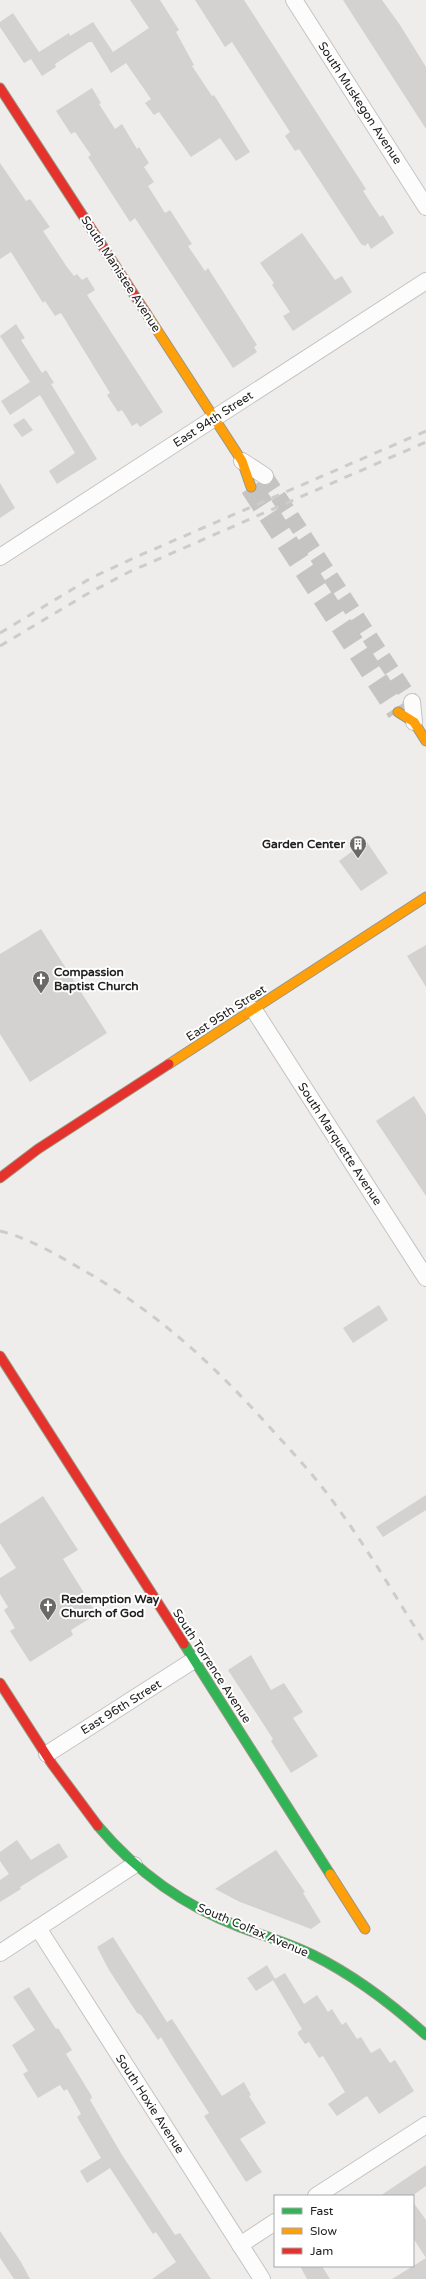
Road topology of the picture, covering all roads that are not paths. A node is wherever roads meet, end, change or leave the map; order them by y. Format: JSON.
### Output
{"nodes":[{"id":1,"x":294,"y":0,"type":"edge"},
{"id":2,"x":0,"y":88,"type":"edge"},
{"id":3,"x":426,"y":207,"type":"edge"},
{"id":4,"x":426,"y":281,"type":"edge"},
{"id":5,"x":214,"y":418,"type":"junction"},
{"id":6,"x":242,"y":461,"type":"junction"},
{"id":7,"x":265,"y":476,"type":"tunnel mouth"},
{"id":8,"x":251,"y":487,"type":"tunnel mouth"},
{"id":9,"x":0,"y":557,"type":"edge"},
{"id":10,"x":412,"y":702,"type":"tunnel mouth"},
{"id":11,"x":398,"y":712,"type":"tunnel mouth"},
{"id":12,"x":414,"y":722,"type":"junction"},
{"id":13,"x":426,"y":741,"type":"edge"},
{"id":14,"x":426,"y":897,"type":"edge"},
{"id":15,"x":254,"y":1010,"type":"junction"},
{"id":16,"x":38,"y":1149,"type":"junction"},
{"id":17,"x":0,"y":1170,"type":"edge"},
{"id":18,"x":0,"y":1178,"type":"edge"},
{"id":19,"x":426,"y":1278,"type":"edge"},
{"id":20,"x":0,"y":1356,"type":"edge"},
{"id":21,"x":194,"y":1660,"type":"junction"},
{"id":22,"x":3,"y":1693,"type":"edge"},
{"id":23,"x":47,"y":1754,"type":"junction"},
{"id":24,"x":134,"y":1865,"type":"junction"},
{"id":25,"x":38,"y":1928,"type":"junction"},
{"id":26,"x":365,"y":1929,"type":"dead end"},
{"id":27,"x":0,"y":1953,"type":"edge"},
{"id":28,"x":426,"y":2035,"type":"edge"},
{"id":29,"x":426,"y":2124,"type":"edge"},
{"id":30,"x":318,"y":2195,"type":"edge"},
{"id":31,"x":274,"y":2223,"type":"edge"},
{"id":32,"x":240,"y":2245,"type":"junction"},
{"id":33,"x":262,"y":2279,"type":"edge"}],
"edges":[{"from":1,"to":3,"type":"street","name":"South Muskegon Avenue"},
{"from":2,"to":5,"type":"street","name":"South Manistee Avenue"},
{"from":4,"to":5,"type":"street","name":"East 94th Street"},
{"from":5,"to":6,"type":"street","name":"South Manistee Avenue"},
{"from":5,"to":9,"type":"street","name":"East 94th Street"},
{"from":6,"to":7,"type":"street","name":"South Manistee Avenue"},
{"from":6,"to":8,"type":"street","name":"South Manistee Avenue"},
{"from":10,"to":12,"type":"street"},
{"from":11,"to":12,"type":"street"},
{"from":12,"to":13,"type":"street"},
{"from":14,"to":15,"type":"street","name":"East 95th Street"},
{"from":15,"to":16,"type":"street","name":"East 95th Street"},
{"from":15,"to":19,"type":"street","name":"South Marquette Avenue"},
{"from":16,"to":17,"type":"street","name":"East 95th Street"},
{"from":16,"to":18,"type":"street","name":"East 95th Street"},
{"from":20,"to":21,"type":"street","name":"South Torrence Avenue"},
{"from":21,"to":23,"type":"street","name":"East 96th Street"},
{"from":21,"to":26,"type":"street","name":"South Torrence Avenue"},
{"from":22,"to":23,"type":"street","name":"South Colfax Avenue"},
{"from":23,"to":24,"type":"street","name":"South Colfax Avenue"},
{"from":24,"to":25,"type":"street"},
{"from":24,"to":28,"type":"street","name":"South Colfax Avenue"},
{"from":25,"to":27,"type":"street"},
{"from":25,"to":32,"type":"street","name":"South Hoxie Avenue"},
{"from":29,"to":30,"type":"street"},
{"from":31,"to":32,"type":"street"},
{"from":32,"to":33,"type":"street","name":"South Hoxie Avenue"}]}
